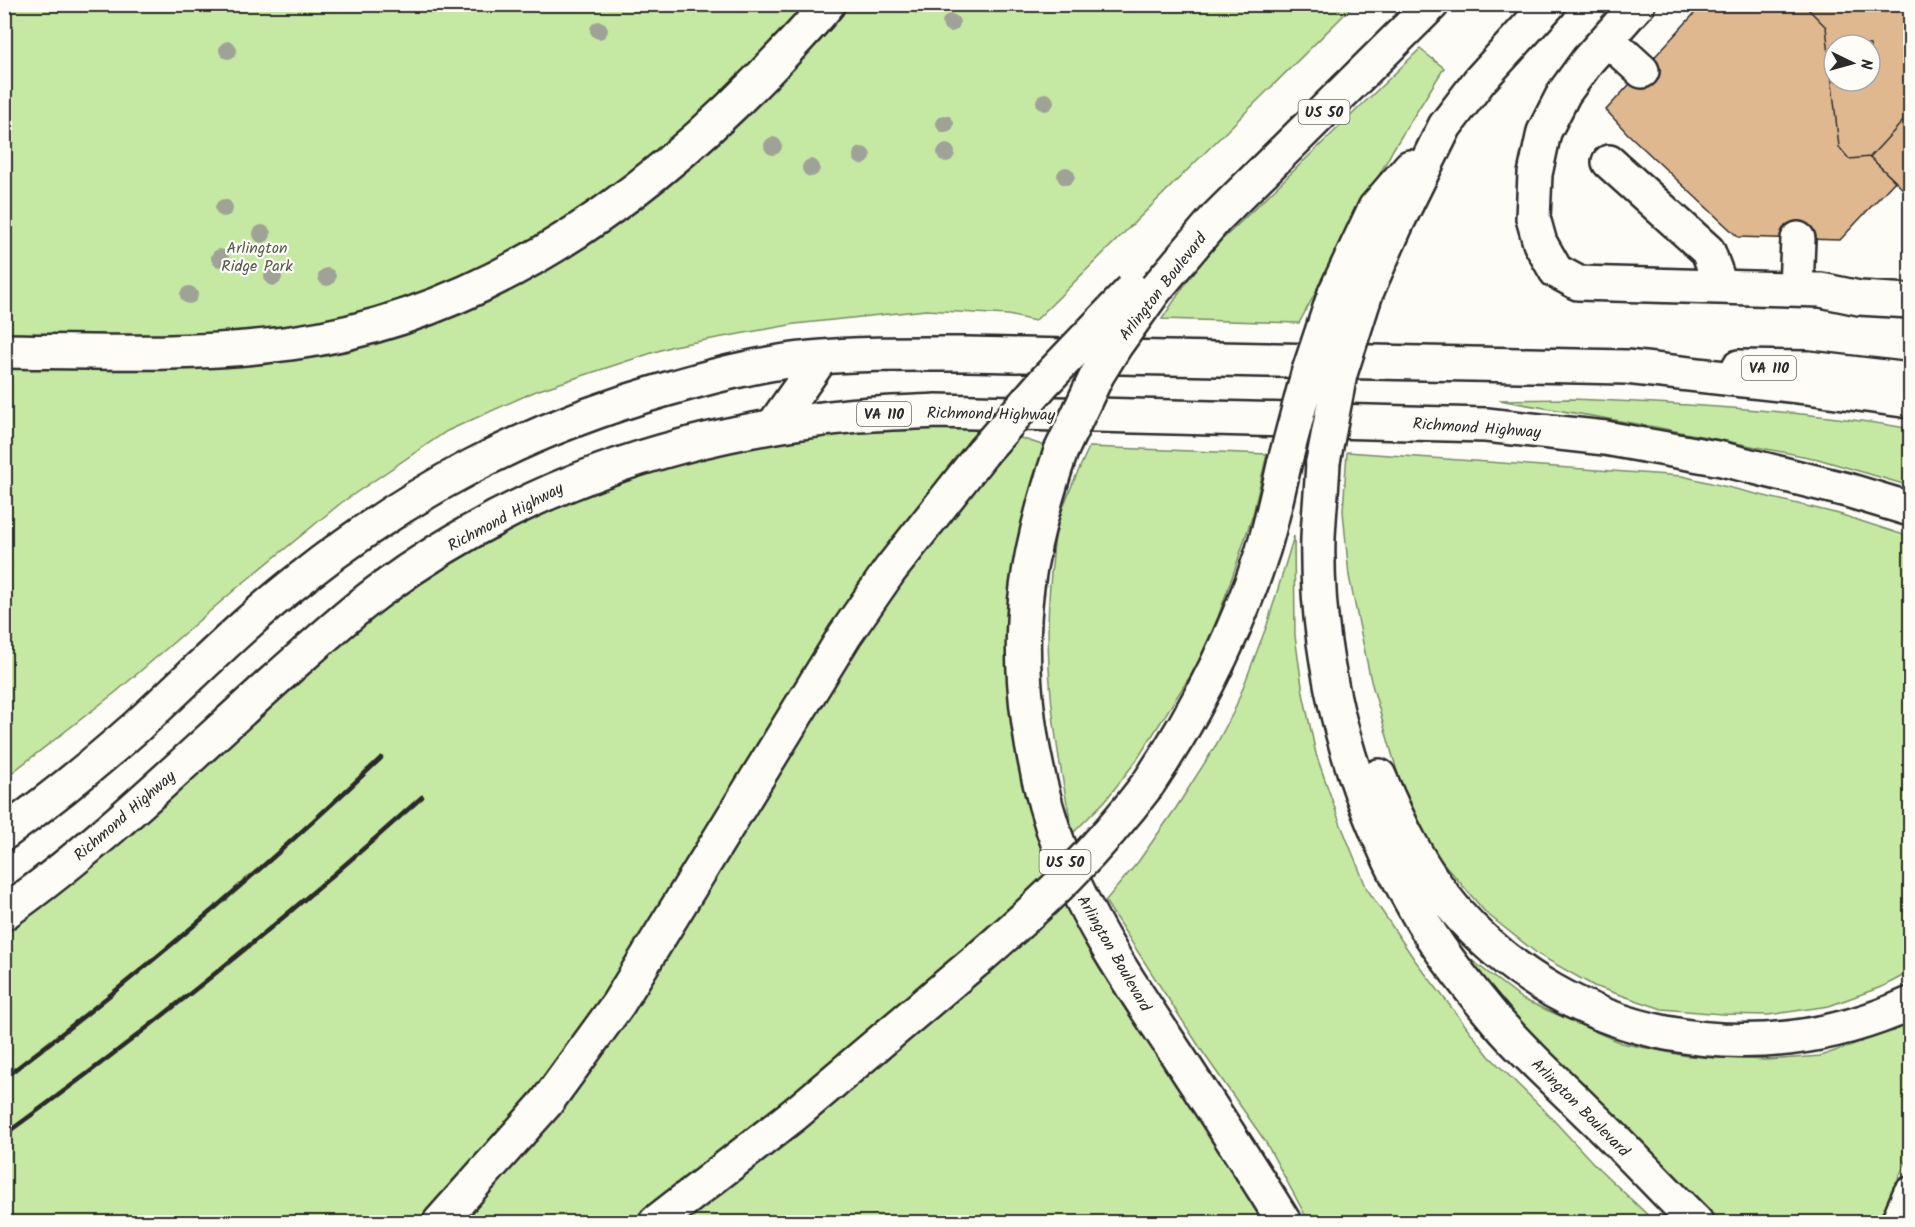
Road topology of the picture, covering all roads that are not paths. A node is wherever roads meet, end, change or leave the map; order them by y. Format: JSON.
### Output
{"nodes":[{"id":1,"x":828,"y":4,"type":"edge"},
{"id":2,"x":1432,"y":4,"type":"edge"},
{"id":3,"x":1549,"y":4,"type":"edge"},
{"id":4,"x":1638,"y":4,"type":"edge"},
{"id":5,"x":1608,"y":39,"type":"junction"},
{"id":6,"x":1642,"y":71,"type":"dead end"},
{"id":7,"x":1610,"y":162,"type":"dead end"},
{"id":8,"x":1798,"y":239,"type":"dead end"},
{"id":9,"x":1721,"y":288,"type":"junction"},
{"id":10,"x":1143,"y":290,"type":"junction"},
{"id":11,"x":1796,"y":290,"type":"junction"},
{"id":12,"x":1351,"y":293,"type":"junction"},
{"id":13,"x":1911,"y":301,"type":"edge"},
{"id":14,"x":4,"y":351,"type":"edge"},
{"id":15,"x":821,"y":358,"type":"junction"},
{"id":16,"x":1626,"y":367,"type":"junction"},
{"id":17,"x":1911,"y":380,"type":"edge"},
{"id":18,"x":1911,"y":401,"type":"edge"},
{"id":19,"x":773,"y":426,"type":"junction"},
{"id":20,"x":1911,"y":510,"type":"edge"},
{"id":21,"x":1329,"y":672,"type":"junction"},
{"id":22,"x":40,"y":807,"type":"junction"},
{"id":23,"x":4,"y":823,"type":"edge"},
{"id":24,"x":4,"y":833,"type":"edge"},
{"id":25,"x":4,"y":913,"type":"edge"},
{"id":26,"x":1911,"y":1004,"type":"edge"},
{"id":27,"x":1911,"y":1194,"type":"edge"},
{"id":28,"x":440,"y":1222,"type":"edge"},
{"id":29,"x":656,"y":1222,"type":"edge"},
{"id":30,"x":1284,"y":1222,"type":"edge"},
{"id":31,"x":1696,"y":1222,"type":"edge"},
{"id":32,"x":1898,"y":1222,"type":"edge"}],
"edges":[{"from":1,"to":14,"type":"main road"},
{"from":2,"to":10,"type":"main road","name":"Arlington Boulevard","number":"US 50"},
{"from":3,"to":12,"type":"main road","name":"Arlington Boulevard"},
{"from":4,"to":5,"type":"main road"},
{"from":5,"to":6,"type":"main road"},
{"from":5,"to":9,"type":"main road"},
{"from":7,"to":9,"type":"main road"},
{"from":8,"to":11,"type":"main road"},
{"from":9,"to":11,"type":"main road"},
{"from":10,"to":28,"type":"main road","bridge":true},
{"from":10,"to":30,"type":"main road","name":"Arlington Boulevard","number":"US 50","bridge":true},
{"from":11,"to":13,"type":"main road"},
{"from":12,"to":21,"type":"main road","name":"Arlington Boulevard","bridge":true},
{"from":12,"to":29,"type":"main road","bridge":true},
{"from":15,"to":16,"type":"main road","number":"VA 110"},
{"from":15,"to":19,"type":"main road"},
{"from":15,"to":22,"type":"main road","number":"VA 110"},
{"from":16,"to":17,"type":"main road","number":"VA 110"},
{"from":16,"to":18,"type":"main road"},
{"from":19,"to":20,"type":"main road","name":"Richmond Highway","number":"VA 110"},
{"from":19,"to":25,"type":"main road","name":"Richmond Highway","number":"VA 110"},
{"from":21,"to":26,"type":"main road"},
{"from":21,"to":31,"type":"main road","name":"Arlington Boulevard"},
{"from":22,"to":23,"type":"main road"},
{"from":22,"to":24,"type":"main road","number":"VA 110"},
{"from":27,"to":32,"type":"main road"}]}
